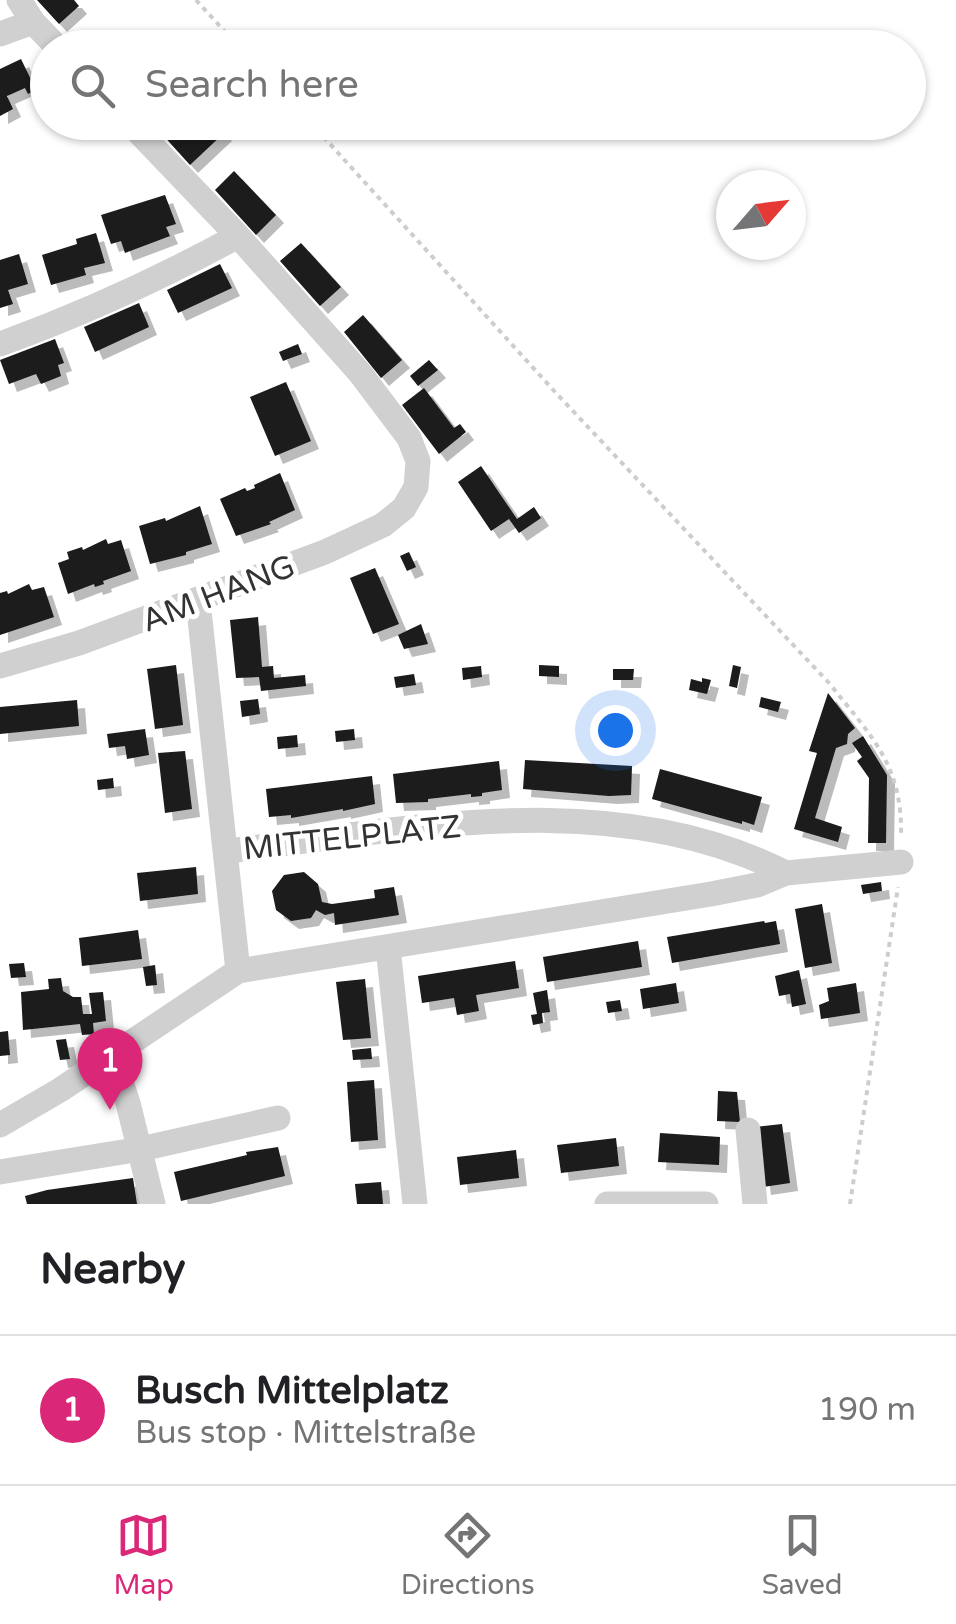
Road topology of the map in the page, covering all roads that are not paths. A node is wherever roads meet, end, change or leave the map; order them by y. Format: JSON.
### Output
{"nodes":[{"id":1,"x":18,"y":0,"type":"edge"},
{"id":2,"x":34,"y":22,"type":"junction"},
{"id":3,"x":41,"y":30,"type":"edge"},
{"id":4,"x":0,"y":34,"type":"edge"},
{"id":5,"x":147,"y":140,"type":"edge"},
{"id":6,"x":238,"y":236,"type":"junction"},
{"id":7,"x":0,"y":344,"type":"edge"},
{"id":8,"x":198,"y":602,"type":"junction"},
{"id":9,"x":0,"y":666,"type":"edge"},
{"id":10,"x":227,"y":851,"type":"junction"},
{"id":11,"x":901,"y":862,"type":"road end"},
{"id":12,"x":786,"y":873,"type":"junction"},
{"id":13,"x":388,"y":946,"type":"junction"},
{"id":14,"x":238,"y":971,"type":"junction"},
{"id":15,"x":112,"y":1055,"type":"junction"},
{"id":16,"x":278,"y":1118,"type":"dead end"},
{"id":17,"x":0,"y":1125,"type":"edge"},
{"id":18,"x":748,"y":1130,"type":"dead end"},
{"id":19,"x":140,"y":1149,"type":"junction"},
{"id":20,"x":0,"y":1172,"type":"edge"},
{"id":21,"x":153,"y":1204,"type":"edge"},
{"id":22,"x":416,"y":1204,"type":"edge"},
{"id":23,"x":607,"y":1204,"type":"edge"},
{"id":24,"x":706,"y":1204,"type":"edge"},
{"id":25,"x":755,"y":1204,"type":"edge"}],
"edges":[{"from":1,"to":2,"type":"street"},
{"from":2,"to":3,"type":"street"},
{"from":2,"to":4,"type":"street"},
{"from":5,"to":6,"type":"street"},
{"from":6,"to":7,"type":"street"},
{"from":6,"to":8,"type":"street","name":"AM HANG"},
{"from":8,"to":9,"type":"street","name":"AM HANG"},
{"from":8,"to":10,"type":"street"},
{"from":10,"to":12,"type":"street","name":"MITTELPLATZ"},
{"from":10,"to":14,"type":"street","name":"MITTELPLATZ"},
{"from":11,"to":12,"type":"street","name":"MITTELPLATZ"},
{"from":12,"to":13,"type":"street","name":"MITTELPLATZ"},
{"from":13,"to":14,"type":"street","name":"MITTELPLATZ"},
{"from":13,"to":22,"type":"street"},
{"from":14,"to":15,"type":"street"},
{"from":15,"to":17,"type":"street"},
{"from":15,"to":19,"type":"street"},
{"from":16,"to":19,"type":"street"},
{"from":18,"to":25,"type":"street"},
{"from":19,"to":20,"type":"street"},
{"from":19,"to":21,"type":"street"},
{"from":23,"to":24,"type":"street"}]}
